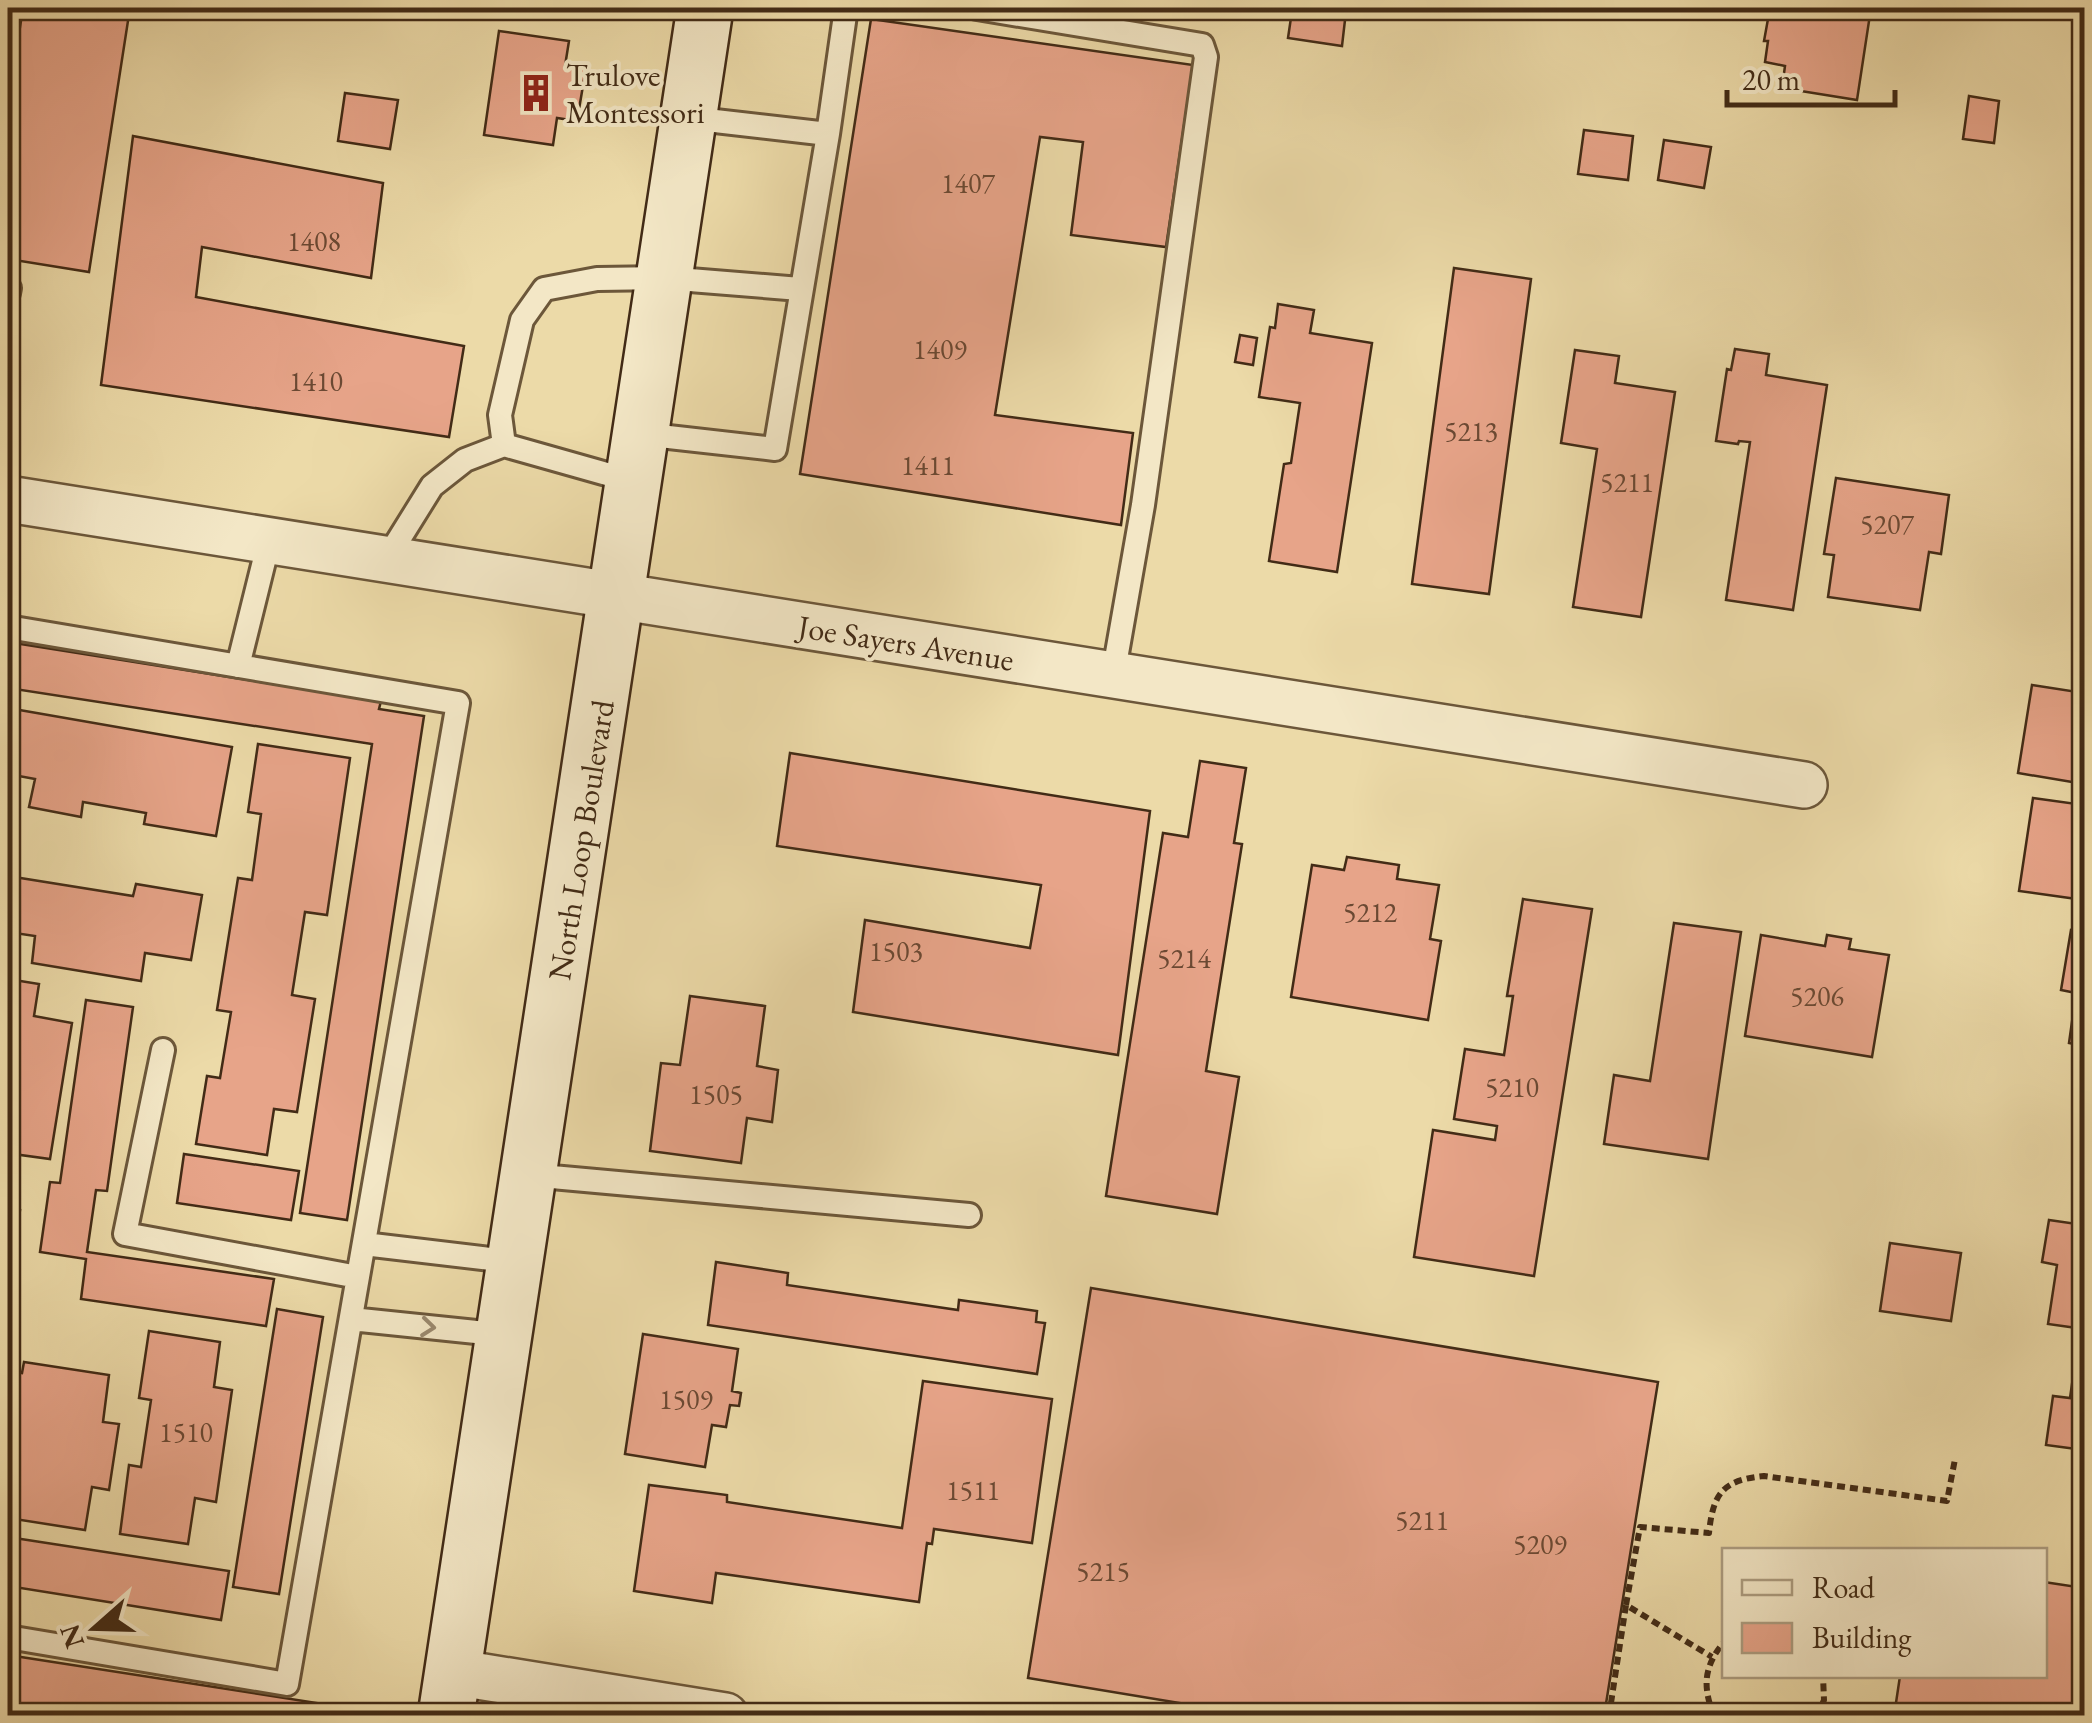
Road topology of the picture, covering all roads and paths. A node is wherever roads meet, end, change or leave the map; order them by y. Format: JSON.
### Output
{"nodes":[{"id":1,"x":705,"y":8,"type":"edge"},
{"id":2,"x":846,"y":8,"type":"edge"},
{"id":3,"x":977,"y":8,"type":"edge"},
{"id":4,"x":689,"y":118,"type":"junction"},
{"id":5,"x":828,"y":134,"type":"junction"},
{"id":6,"x":665,"y":278,"type":"junction"},
{"id":7,"x":800,"y":289,"type":"junction"},
{"id":8,"x":504,"y":445,"type":"junction"},
{"id":9,"x":638,"y":458,"type":"junction"},
{"id":10,"x":8,"y":500,"type":"edge"},
{"id":11,"x":269,"y":542,"type":"junction"},
{"id":12,"x":386,"y":560,"type":"junction"},
{"id":13,"x":618,"y":598,"type":"junction"},
{"id":14,"x":8,"y":628,"type":"edge"},
{"id":15,"x":238,"y":666,"type":"junction"},
{"id":16,"x":1114,"y":676,"type":"junction"},
{"id":17,"x":1804,"y":785,"type":"dead end"},
{"id":18,"x":163,"y":1050,"type":"dead end"},
{"id":19,"x":530,"y":1175,"type":"junction"},
{"id":20,"x":968,"y":1215,"type":"dead end"},
{"id":21,"x":364,"y":1244,"type":"junction"},
{"id":22,"x":516,"y":1262,"type":"junction"},
{"id":23,"x":358,"y":1276,"type":"junction"},
{"id":24,"x":350,"y":1320,"type":"junction"},
{"id":25,"x":505,"y":1335,"type":"junction"},
{"id":26,"x":1955,"y":1459,"type":"dead end"},
{"id":27,"x":1626,"y":1605,"type":"junction"},
{"id":28,"x":8,"y":1637,"type":"edge"},
{"id":29,"x":1722,"y":1644,"type":"edge"},
{"id":30,"x":1712,"y":1657,"type":"junction"},
{"id":31,"x":1823,"y":1678,"type":"edge"},
{"id":32,"x":450,"y":1694,"type":"edge"},
{"id":33,"x":725,"y":1716,"type":"edge"},
{"id":34,"x":1609,"y":1716,"type":"edge"},
{"id":35,"x":1714,"y":1716,"type":"edge"},
{"id":36,"x":1817,"y":1716,"type":"edge"}],
"edges":[{"from":1,"to":4,"type":"street","name":"North Loop Boulevard"},
{"from":2,"to":5,"type":"lane"},
{"from":3,"to":16,"type":"lane"},
{"from":4,"to":5,"type":"lane"},
{"from":4,"to":6,"type":"street","name":"North Loop Boulevard"},
{"from":5,"to":7,"type":"lane"},
{"from":6,"to":7,"type":"lane"},
{"from":6,"to":8,"type":"lane"},
{"from":6,"to":9,"type":"street","name":"North Loop Boulevard"},
{"from":7,"to":9,"type":"lane"},
{"from":8,"to":9,"type":"lane"},
{"from":8,"to":12,"type":"lane"},
{"from":9,"to":13,"type":"street","name":"North Loop Boulevard"},
{"from":10,"to":11,"type":"street","name":"Joe Sayers Avenue"},
{"from":11,"to":12,"type":"street","name":"Joe Sayers Avenue"},
{"from":11,"to":15,"type":"lane"},
{"from":12,"to":13,"type":"street","name":"Joe Sayers Avenue"},
{"from":13,"to":16,"type":"street","name":"Joe Sayers Avenue"},
{"from":13,"to":19,"type":"street","name":"North Loop Boulevard"},
{"from":14,"to":15,"type":"lane"},
{"from":15,"to":21,"type":"lane"},
{"from":16,"to":17,"type":"street","name":"Joe Sayers Avenue"},
{"from":18,"to":23,"type":"lane"},
{"from":19,"to":20,"type":"lane"},
{"from":19,"to":22,"type":"street","name":"North Loop Boulevard"},
{"from":21,"to":22,"type":"lane"},
{"from":21,"to":23,"type":"lane"},
{"from":22,"to":25,"type":"street","name":"North Loop Boulevard"},
{"from":23,"to":24,"type":"lane"},
{"from":24,"to":25,"type":"lane","one_way":true},
{"from":24,"to":28,"type":"lane"},
{"from":25,"to":32,"type":"street","name":"North Loop Boulevard"},
{"from":26,"to":27,"type":"path"},
{"from":27,"to":30,"type":"path"},
{"from":27,"to":34,"type":"path"},
{"from":29,"to":30,"type":"path"},
{"from":30,"to":35,"type":"path"},
{"from":31,"to":36,"type":"path"},
{"from":32,"to":33,"type":"street"}]}
